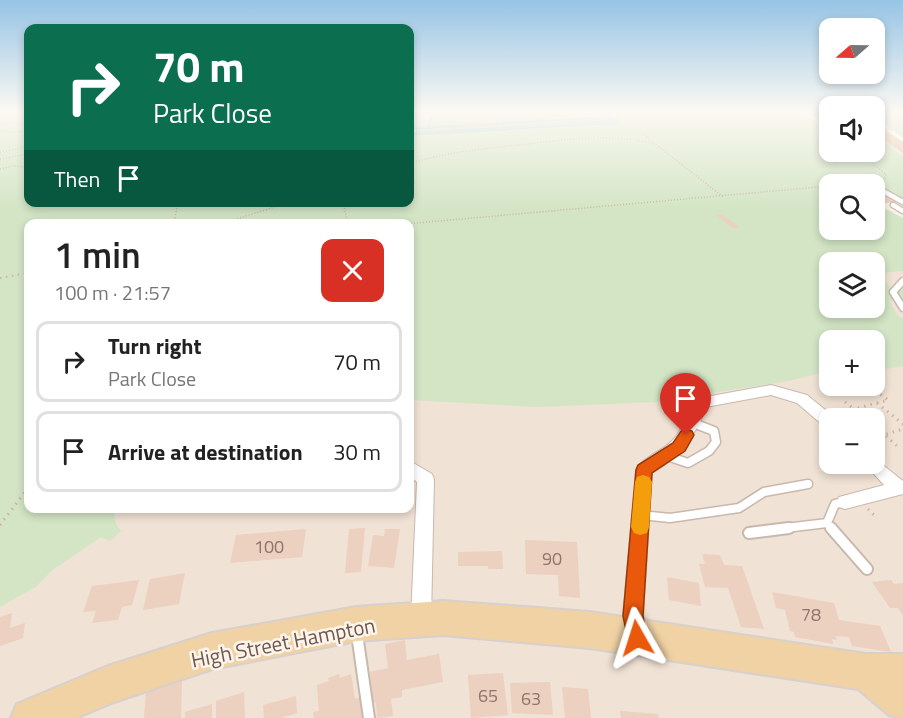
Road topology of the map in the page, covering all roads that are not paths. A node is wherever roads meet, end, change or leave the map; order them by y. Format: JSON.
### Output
{"nodes":[{"id":1,"x":885,"y":191,"type":"edge"},
{"id":2,"x":903,"y":202,"type":"edge"},
{"id":3,"x":893,"y":205,"type":"dead end"},
{"id":4,"x":903,"y":211,"type":"edge"},
{"id":5,"x":903,"y":281,"type":"edge"},
{"id":6,"x":903,"y":308,"type":"edge"},
{"id":7,"x":819,"y":414,"type":"edge"},
{"id":8,"x":693,"y":423,"type":"junction"},
{"id":9,"x":668,"y":456,"type":"junction"},
{"id":10,"x":414,"y":471,"type":"edge"},
{"id":11,"x":885,"y":474,"type":"edge"},
{"id":12,"x":808,"y":484,"type":"dead end"},
{"id":13,"x":901,"y":487,"type":"edge"},
{"id":14,"x":845,"y":502,"type":"joint"},
{"id":15,"x":641,"y":515,"type":"junction"},
{"id":16,"x":827,"y":523,"type":"junction"},
{"id":17,"x":749,"y":533,"type":"dead end"},
{"id":18,"x":867,"y":569,"type":"dead end"},
{"id":19,"x":420,"y":620,"type":"junction"},
{"id":20,"x":356,"y":624,"type":"junction"},
{"id":21,"x":637,"y":638,"type":"junction"},
{"id":22,"x":866,"y":672,"type":"junction"},
{"id":23,"x":903,"y":673,"type":"edge"},
{"id":24,"x":903,"y":701,"type":"edge"},
{"id":25,"x":31,"y":718,"type":"edge"},
{"id":26,"x":369,"y":718,"type":"edge"}],
"edges":[{"from":1,"to":2,"type":"lane"},
{"from":3,"to":4,"type":"lane"},
{"from":5,"to":6,"type":"lane"},
{"from":7,"to":8,"type":"street"},
{"from":8,"to":9,"type":"street"},
{"from":8,"to":9,"type":"lane"},
{"from":9,"to":15,"type":"street"},
{"from":10,"to":19,"type":"street"},
{"from":11,"to":13,"type":"street"},
{"from":12,"to":15,"type":"lane"},
{"from":13,"to":14,"type":"street"},
{"from":14,"to":16,"type":"lane"},
{"from":15,"to":21,"type":"street"},
{"from":16,"to":17,"type":"lane"},
{"from":16,"to":18,"type":"lane"},
{"from":19,"to":20,"type":"main road","name":"High Street Hampton"},
{"from":19,"to":21,"type":"main road","name":"High Street Hampton"},
{"from":20,"to":25,"type":"main road","name":"High Street Hampton"},
{"from":20,"to":26,"type":"lane"},
{"from":21,"to":22,"type":"main road","name":"High Street Hampton"},
{"from":22,"to":23,"type":"main road","name":"High Street Hampton"},
{"from":22,"to":24,"type":"main road"}]}
